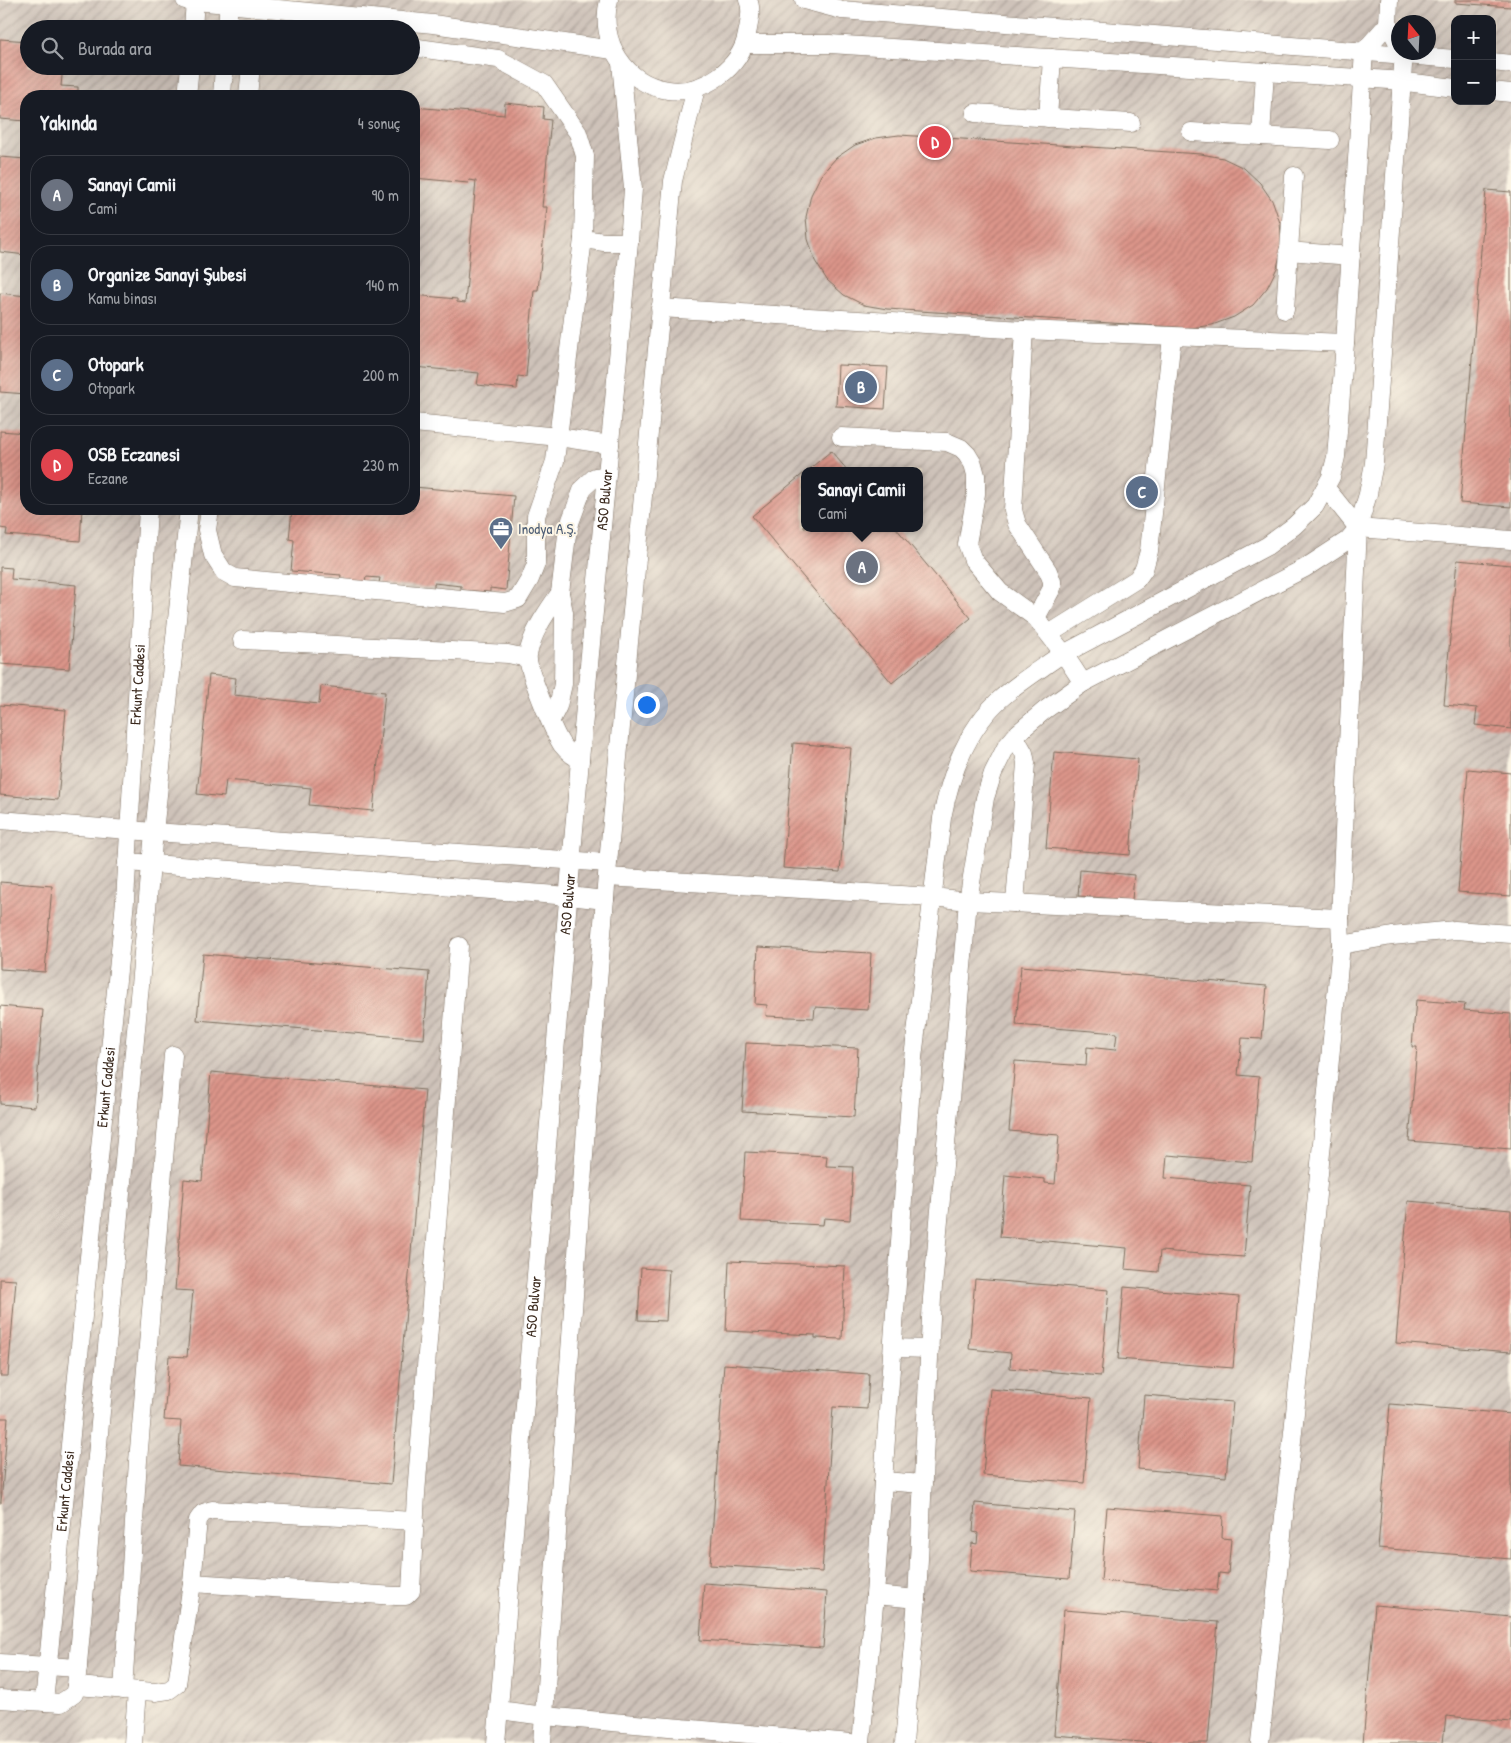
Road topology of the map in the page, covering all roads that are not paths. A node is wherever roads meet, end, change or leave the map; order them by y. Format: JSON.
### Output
{"nodes":[{"id":1,"x":192,"y":0,"type":"edge"},
{"id":2,"x":609,"y":0,"type":"edge"},
{"id":3,"x":748,"y":0,"type":"edge"},
{"id":4,"x":804,"y":0,"type":"edge"},
{"id":5,"x":1390,"y":0,"type":"edge"},
{"id":6,"x":229,"y":2,"type":"edge"},
{"id":7,"x":193,"y":20,"type":"edge"},
{"id":8,"x":228,"y":20,"type":"edge"},
{"id":9,"x":396,"y":20,"type":"edge"},
{"id":10,"x":420,"y":23,"type":"edge"},
{"id":11,"x":433,"y":24,"type":"junction"},
{"id":12,"x":1388,"y":24,"type":"junction"},
{"id":13,"x":1391,"y":30,"type":"edge"},
{"id":14,"x":745,"y":44,"type":"junction"},
{"id":15,"x":420,"y":48,"type":"edge"},
{"id":16,"x":429,"y":49,"type":"junction"},
{"id":17,"x":1391,"y":50,"type":"edge"},
{"id":18,"x":1364,"y":51,"type":"junction"},
{"id":19,"x":1436,"y":56,"type":"edge"},
{"id":20,"x":617,"y":57,"type":"junction"},
{"id":21,"x":1052,"y":58,"type":"junction"},
{"id":22,"x":1451,"y":58,"type":"edge"},
{"id":23,"x":1402,"y":60,"type":"edge"},
{"id":24,"x":1496,"y":62,"type":"edge"},
{"id":25,"x":1511,"y":64,"type":"edge"},
{"id":26,"x":1265,"y":72,"type":"junction"},
{"id":27,"x":189,"y":75,"type":"edge"},
{"id":28,"x":223,"y":75,"type":"edge"},
{"id":29,"x":250,"y":75,"type":"edge"},
{"id":30,"x":1362,"y":78,"type":"junction"},
{"id":31,"x":1402,"y":82,"type":"junction"},
{"id":32,"x":696,"y":88,"type":"junction"},
{"id":33,"x":1451,"y":88,"type":"edge"},
{"id":34,"x":188,"y":90,"type":"edge"},
{"id":35,"x":222,"y":90,"type":"edge"},
{"id":36,"x":249,"y":90,"type":"edge"},
{"id":37,"x":1496,"y":91,"type":"edge"},
{"id":38,"x":1511,"y":93,"type":"edge"},
{"id":39,"x":975,"y":113,"type":"dead end"},
{"id":40,"x":1048,"y":118,"type":"junction"},
{"id":41,"x":1131,"y":123,"type":"dead end"},
{"id":42,"x":1191,"y":132,"type":"dead end"},
{"id":43,"x":1261,"y":136,"type":"junction"},
{"id":44,"x":1330,"y":140,"type":"dead end"},
{"id":45,"x":1294,"y":176,"type":"dead end"},
{"id":46,"x":583,"y":239,"type":"junction"},
{"id":47,"x":629,"y":242,"type":"junction"},
{"id":48,"x":1288,"y":251,"type":"junction"},
{"id":49,"x":1351,"y":256,"type":"junction"},
{"id":50,"x":660,"y":308,"type":"junction"},
{"id":51,"x":1285,"y":310,"type":"dead end"},
{"id":52,"x":1024,"y":330,"type":"junction"},
{"id":53,"x":1172,"y":336,"type":"junction"},
{"id":54,"x":1345,"y":343,"type":"junction"},
{"id":55,"x":420,"y":424,"type":"edge"},
{"id":56,"x":559,"y":437,"type":"junction"},
{"id":57,"x":841,"y":438,"type":"dead end"},
{"id":58,"x":610,"y":445,"type":"junction"},
{"id":59,"x":606,"y":476,"type":"junction"},
{"id":60,"x":1326,"y":488,"type":"junction"},
{"id":61,"x":148,"y":515,"type":"edge"},
{"id":62,"x":189,"y":515,"type":"edge"},
{"id":63,"x":209,"y":515,"type":"edge"},
{"id":64,"x":1358,"y":528,"type":"junction"},
{"id":65,"x":1511,"y":540,"type":"edge"},
{"id":66,"x":560,"y":593,"type":"junction"},
{"id":67,"x":1036,"y":618,"type":"junction"},
{"id":68,"x":1049,"y":634,"type":"junction"},
{"id":69,"x":242,"y":640,"type":"dead end"},
{"id":70,"x":1064,"y":654,"type":"junction"},
{"id":71,"x":527,"y":658,"type":"junction"},
{"id":72,"x":1082,"y":683,"type":"junction"},
{"id":73,"x":551,"y":720,"type":"junction"},
{"id":74,"x":1015,"y":737,"type":"junction"},
{"id":75,"x":580,"y":760,"type":"junction"},
{"id":76,"x":0,"y":820,"type":"edge"},
{"id":77,"x":129,"y":830,"type":"junction"},
{"id":78,"x":154,"y":832,"type":"junction"},
{"id":79,"x":572,"y":860,"type":"junction"},
{"id":80,"x":127,"y":862,"type":"junction"},
{"id":81,"x":152,"y":864,"type":"junction"},
{"id":82,"x":608,"y":870,"type":"junction"},
{"id":83,"x":569,"y":896,"type":"junction"},
{"id":84,"x":933,"y":897,"type":"junction"},
{"id":85,"x":605,"y":900,"type":"junction"},
{"id":86,"x":968,"y":901,"type":"junction"},
{"id":87,"x":1015,"y":903,"type":"junction"},
{"id":88,"x":1340,"y":918,"type":"junction"},
{"id":89,"x":1511,"y":934,"type":"edge"},
{"id":90,"x":1341,"y":945,"type":"junction"},
{"id":91,"x":459,"y":946,"type":"dead end"},
{"id":92,"x":173,"y":1055,"type":"dead end"},
{"id":93,"x":893,"y":1348,"type":"junction"},
{"id":94,"x":930,"y":1349,"type":"junction"},
{"id":95,"x":883,"y":1481,"type":"junction"},
{"id":96,"x":923,"y":1484,"type":"junction"},
{"id":97,"x":415,"y":1521,"type":"junction"},
{"id":98,"x":192,"y":1583,"type":"junction"},
{"id":99,"x":875,"y":1595,"type":"junction"},
{"id":100,"x":917,"y":1599,"type":"junction"},
{"id":101,"x":0,"y":1663,"type":"edge"},
{"id":102,"x":48,"y":1666,"type":"junction"},
{"id":103,"x":78,"y":1668,"type":"junction"},
{"id":104,"x":76,"y":1686,"type":"junction"},
{"id":105,"x":130,"y":1690,"type":"junction"},
{"id":106,"x":0,"y":1700,"type":"edge"},
{"id":107,"x":44,"y":1702,"type":"junction"},
{"id":108,"x":498,"y":1710,"type":"junction"},
{"id":109,"x":544,"y":1716,"type":"junction"},
{"id":110,"x":133,"y":1743,"type":"edge"},
{"id":111,"x":496,"y":1743,"type":"edge"},
{"id":112,"x":542,"y":1743,"type":"edge"},
{"id":113,"x":851,"y":1743,"type":"edge"},
{"id":114,"x":861,"y":1743,"type":"edge"},
{"id":115,"x":904,"y":1743,"type":"edge"},
{"id":116,"x":1260,"y":1743,"type":"edge"}],
"edges":[{"from":1,"to":6,"type":"street"},
{"from":1,"to":7,"type":"street"},
{"from":2,"to":20,"type":"street","name":"ASO Bulvar"},
{"from":3,"to":14,"type":"street"},
{"from":4,"to":18,"type":"street"},
{"from":5,"to":12,"type":"street"},
{"from":6,"to":8,"type":"street"},
{"from":6,"to":9,"type":"street"},
{"from":10,"to":11,"type":"street"},
{"from":11,"to":16,"type":"street"},
{"from":11,"to":20,"type":"street"},
{"from":12,"to":13,"type":"street"},
{"from":12,"to":18,"type":"street"},
{"from":14,"to":21,"type":"street"},
{"from":14,"to":32,"type":"street"},
{"from":15,"to":16,"type":"street"},
{"from":16,"to":46,"type":"street"},
{"from":17,"to":18,"type":"street"},
{"from":18,"to":30,"type":"street"},
{"from":19,"to":22,"type":"street"},
{"from":20,"to":32,"type":"street"},
{"from":20,"to":47,"type":"street","name":"ASO Bulvar"},
{"from":21,"to":26,"type":"street"},
{"from":21,"to":40,"type":"street"},
{"from":23,"to":31,"type":"street"},
{"from":24,"to":25,"type":"street"},
{"from":26,"to":30,"type":"street"},
{"from":26,"to":43,"type":"street"},
{"from":27,"to":34,"type":"street"},
{"from":28,"to":35,"type":"street"},
{"from":29,"to":36,"type":"street"},
{"from":30,"to":31,"type":"street"},
{"from":30,"to":49,"type":"street"},
{"from":31,"to":33,"type":"street"},
{"from":31,"to":64,"type":"street"},
{"from":32,"to":50,"type":"street"},
{"from":37,"to":38,"type":"street"},
{"from":39,"to":40,"type":"street"},
{"from":40,"to":41,"type":"street"},
{"from":42,"to":43,"type":"street"},
{"from":43,"to":44,"type":"street"},
{"from":45,"to":48,"type":"street"},
{"from":46,"to":47,"type":"street"},
{"from":46,"to":56,"type":"street"},
{"from":47,"to":58,"type":"street","name":"ASO Bulvar"},
{"from":48,"to":49,"type":"street"},
{"from":48,"to":51,"type":"street"},
{"from":49,"to":54,"type":"street"},
{"from":50,"to":52,"type":"street"},
{"from":50,"to":82,"type":"street"},
{"from":52,"to":53,"type":"street"},
{"from":52,"to":67,"type":"street"},
{"from":53,"to":54,"type":"street"},
{"from":53,"to":68,"type":"street"},
{"from":54,"to":60,"type":"street"},
{"from":55,"to":56,"type":"street"},
{"from":56,"to":58,"type":"street"},
{"from":56,"to":63,"type":"street"},
{"from":57,"to":67,"type":"street"},
{"from":58,"to":59,"type":"street","name":"ASO Bulvar"},
{"from":59,"to":66,"type":"street"},
{"from":59,"to":75,"type":"street","name":"ASO Bulvar"},
{"from":60,"to":64,"type":"street"},
{"from":60,"to":70,"type":"street"},
{"from":61,"to":77,"type":"street","name":"Erkunt Caddesi"},
{"from":62,"to":78,"type":"street"},
{"from":64,"to":65,"type":"street"},
{"from":64,"to":72,"type":"street"},
{"from":64,"to":88,"type":"street"},
{"from":66,"to":71,"type":"street"},
{"from":66,"to":73,"type":"street"},
{"from":67,"to":68,"type":"street"},
{"from":68,"to":70,"type":"street"},
{"from":69,"to":71,"type":"street"},
{"from":70,"to":72,"type":"street"},
{"from":70,"to":84,"type":"street"},
{"from":71,"to":73,"type":"street"},
{"from":72,"to":74,"type":"street"},
{"from":73,"to":75,"type":"street"},
{"from":74,"to":86,"type":"street"},
{"from":74,"to":87,"type":"street"},
{"from":75,"to":79,"type":"street","name":"ASO Bulvar"},
{"from":76,"to":77,"type":"street"},
{"from":77,"to":78,"type":"street"},
{"from":77,"to":80,"type":"street","name":"Erkunt Caddesi"},
{"from":78,"to":79,"type":"street"},
{"from":78,"to":81,"type":"street"},
{"from":79,"to":82,"type":"street"},
{"from":79,"to":83,"type":"street","name":"ASO Bulvar"},
{"from":80,"to":81,"type":"street"},
{"from":80,"to":102,"type":"street","name":"Erkunt Caddesi"},
{"from":81,"to":83,"type":"street"},
{"from":81,"to":103,"type":"street"},
{"from":82,"to":84,"type":"street"},
{"from":82,"to":85,"type":"street"},
{"from":83,"to":85,"type":"street"},
{"from":83,"to":108,"type":"street","name":"ASO Bulvar"},
{"from":84,"to":86,"type":"street"},
{"from":84,"to":93,"type":"street"},
{"from":85,"to":109,"type":"street"},
{"from":86,"to":87,"type":"street"},
{"from":86,"to":94,"type":"street"},
{"from":87,"to":88,"type":"street"},
{"from":88,"to":90,"type":"street"},
{"from":89,"to":90,"type":"street"},
{"from":90,"to":116,"type":"street"},
{"from":91,"to":97,"type":"street"},
{"from":92,"to":105,"type":"street"},
{"from":93,"to":94,"type":"street"},
{"from":93,"to":95,"type":"street"},
{"from":94,"to":96,"type":"street"},
{"from":95,"to":96,"type":"street"},
{"from":95,"to":99,"type":"street"},
{"from":96,"to":100,"type":"street"},
{"from":97,"to":98,"type":"street"},
{"from":97,"to":98,"type":"street"},
{"from":98,"to":105,"type":"street"},
{"from":99,"to":100,"type":"street"},
{"from":99,"to":114,"type":"street"},
{"from":100,"to":115,"type":"street"},
{"from":101,"to":102,"type":"street"},
{"from":102,"to":103,"type":"street"},
{"from":102,"to":107,"type":"street","name":"Erkunt Caddesi"},
{"from":103,"to":104,"type":"street"},
{"from":104,"to":105,"type":"street"},
{"from":104,"to":107,"type":"street"},
{"from":105,"to":110,"type":"street"},
{"from":106,"to":107,"type":"street"},
{"from":108,"to":109,"type":"street"},
{"from":108,"to":111,"type":"street","name":"ASO Bulvar"},
{"from":109,"to":112,"type":"street"},
{"from":109,"to":113,"type":"street"}]}
